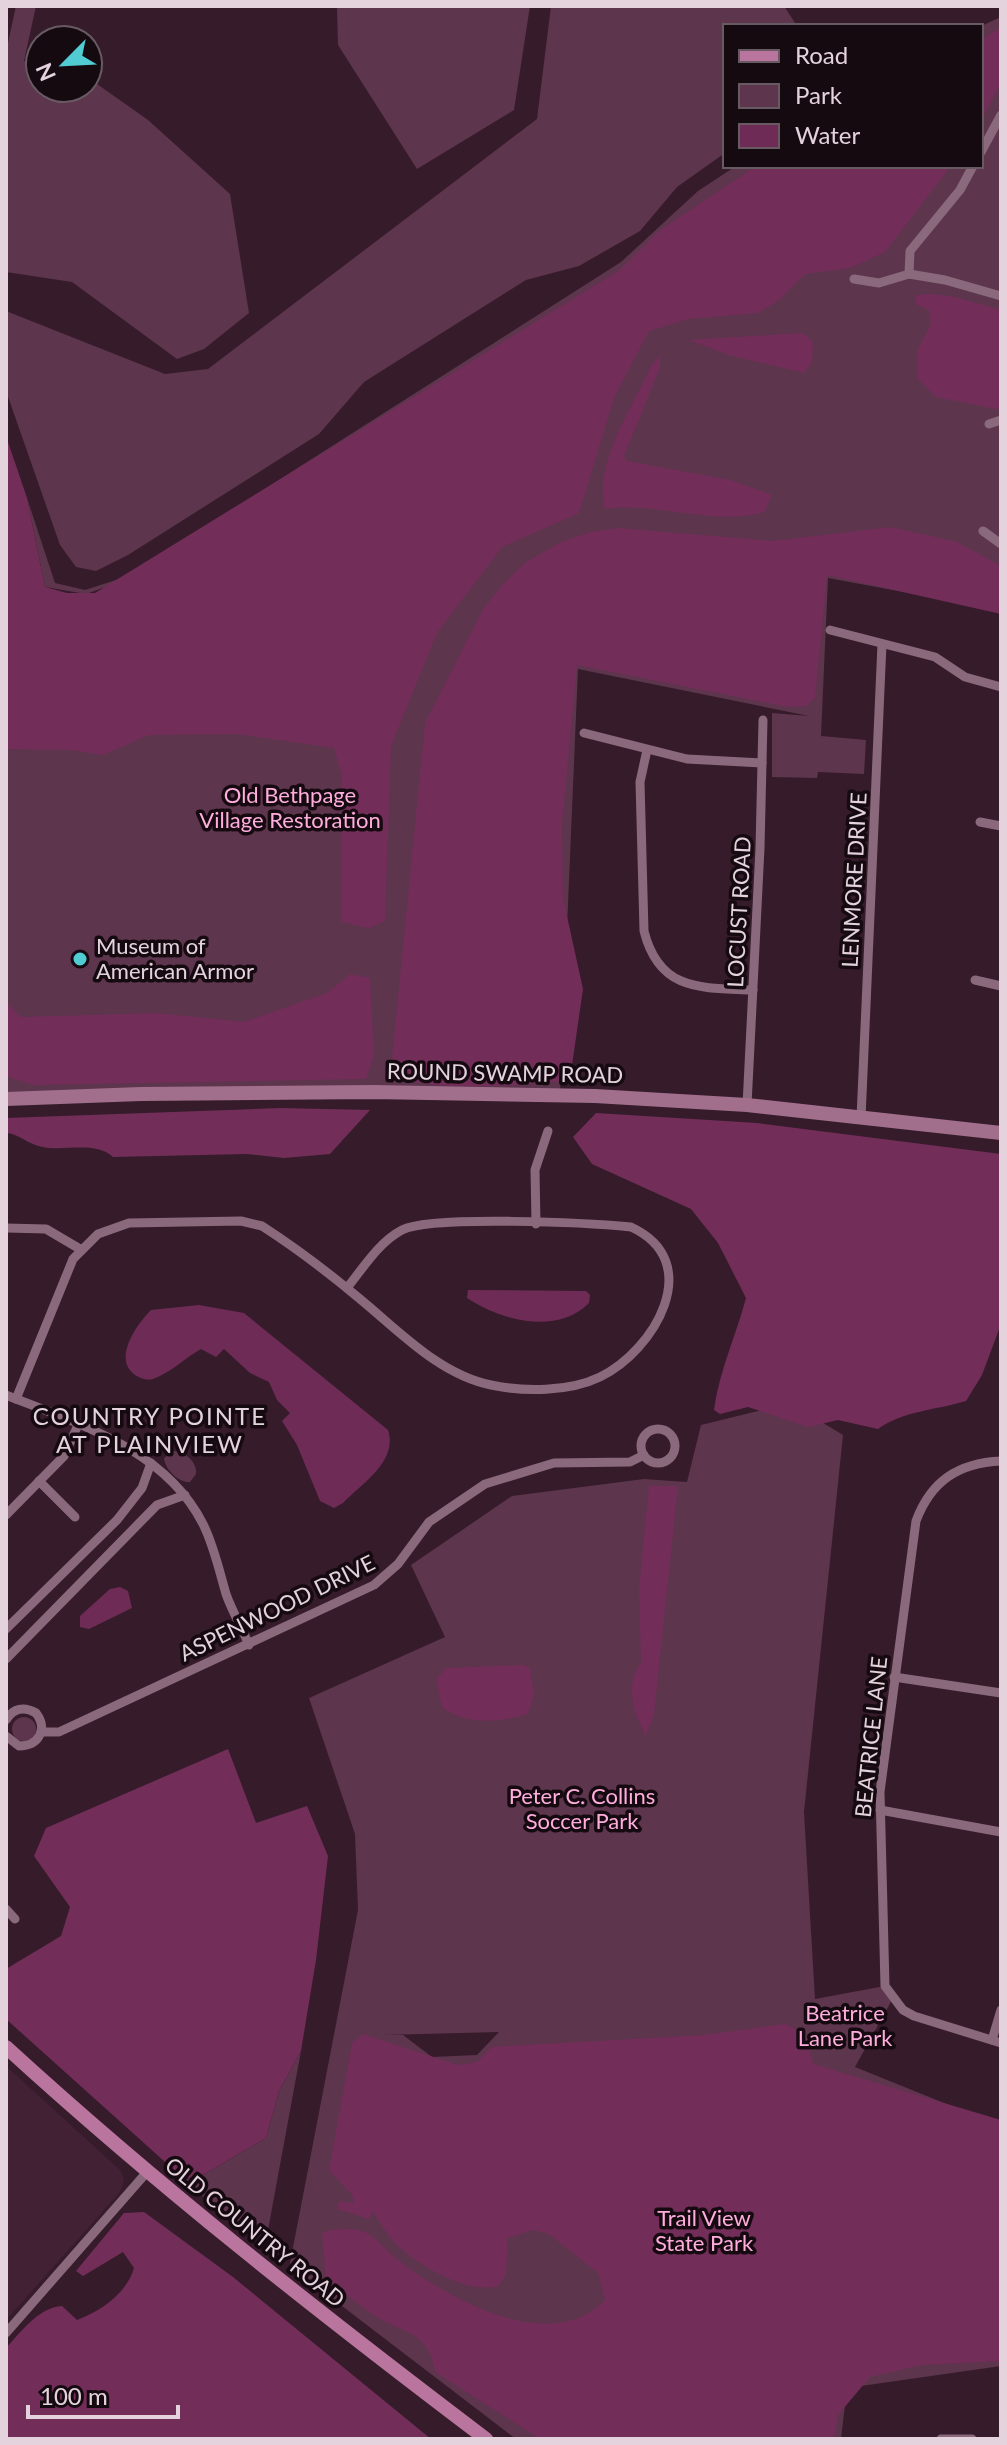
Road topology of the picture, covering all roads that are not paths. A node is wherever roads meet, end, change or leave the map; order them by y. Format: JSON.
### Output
{"nodes":[{"id":1,"x":1001,"y":115,"type":"edge"},
{"id":2,"x":983,"y":148,"type":"edge"},
{"id":3,"x":972,"y":168,"type":"edge"},
{"id":4,"x":909,"y":274,"type":"junction"},
{"id":5,"x":854,"y":279,"type":"dead end"},
{"id":6,"x":1001,"y":296,"type":"edge"},
{"id":7,"x":1001,"y":420,"type":"edge"},
{"id":8,"x":989,"y":424,"type":"dead end"},
{"id":9,"x":983,"y":531,"type":"dead end"},
{"id":10,"x":1001,"y":544,"type":"edge"},
{"id":11,"x":830,"y":630,"type":"dead end"},
{"id":12,"x":882,"y":644,"type":"junction"},
{"id":13,"x":1001,"y":687,"type":"edge"},
{"id":14,"x":763,"y":720,"type":"dead end"},
{"id":15,"x":584,"y":733,"type":"dead end"},
{"id":16,"x":647,"y":750,"type":"junction"},
{"id":17,"x":762,"y":763,"type":"junction"},
{"id":18,"x":980,"y":822,"type":"dead end"},
{"id":19,"x":1001,"y":826,"type":"edge"},
{"id":20,"x":975,"y":980,"type":"dead end"},
{"id":21,"x":1001,"y":986,"type":"edge"},
{"id":22,"x":753,"y":990,"type":"junction"},
{"id":23,"x":6,"y":1099,"type":"edge"},
{"id":24,"x":747,"y":1105,"type":"junction"},
{"id":25,"x":861,"y":1118,"type":"junction"},
{"id":26,"x":548,"y":1131,"type":"dead end"},
{"id":27,"x":1001,"y":1133,"type":"edge"},
{"id":28,"x":536,"y":1224,"type":"junction"},
{"id":29,"x":6,"y":1228,"type":"edge"},
{"id":30,"x":80,"y":1249,"type":"junction"},
{"id":31,"x":347,"y":1288,"type":"junction"},
{"id":32,"x":11,"y":1397,"type":"edge"},
{"id":33,"x":78,"y":1425,"type":"junction"},
{"id":34,"x":644,"y":1455,"type":"dead end"},
{"id":35,"x":1001,"y":1461,"type":"edge"},
{"id":36,"x":151,"y":1463,"type":"junction"},
{"id":37,"x":39,"y":1481,"type":"junction"},
{"id":38,"x":185,"y":1495,"type":"junction"},
{"id":39,"x":6,"y":1515,"type":"edge"},
{"id":40,"x":75,"y":1517,"type":"dead end"},
{"id":41,"x":6,"y":1629,"type":"edge"},
{"id":42,"x":249,"y":1645,"type":"junction"},
{"id":43,"x":6,"y":1659,"type":"edge"},
{"id":44,"x":894,"y":1677,"type":"junction"},
{"id":45,"x":1001,"y":1693,"type":"edge"},
{"id":46,"x":6,"y":1720,"type":"edge"},
{"id":47,"x":41,"y":1732,"type":"junction"},
{"id":48,"x":6,"y":1736,"type":"edge"},
{"id":49,"x":880,"y":1810,"type":"junction"},
{"id":50,"x":1001,"y":1832,"type":"edge"},
{"id":51,"x":6,"y":1909,"type":"edge"},
{"id":52,"x":15,"y":1919,"type":"dead end"},
{"id":53,"x":1001,"y":2010,"type":"edge"},
{"id":54,"x":996,"y":2042,"type":"edge"},
{"id":55,"x":6,"y":2047,"type":"edge"},
{"id":56,"x":147,"y":2172,"type":"junction"},
{"id":57,"x":6,"y":2333,"type":"edge"},
{"id":58,"x":486,"y":2439,"type":"edge"},
{"id":59,"x":941,"y":2439,"type":"edge"},
{"id":60,"x":972,"y":2439,"type":"edge"}],
"edges":[{"from":1,"to":2,"type":"street"},
{"from":3,"to":4,"type":"street"},
{"from":4,"to":5,"type":"street"},
{"from":4,"to":6,"type":"street"},
{"from":7,"to":8,"type":"street"},
{"from":9,"to":10,"type":"street"},
{"from":11,"to":12,"type":"street"},
{"from":12,"to":13,"type":"street"},
{"from":12,"to":25,"type":"street","name":"LENMORE DRIVE"},
{"from":14,"to":17,"type":"street","name":"LOCUST ROAD"},
{"from":15,"to":16,"type":"street"},
{"from":16,"to":17,"type":"street"},
{"from":16,"to":22,"type":"street"},
{"from":17,"to":22,"type":"street","name":"LOCUST ROAD"},
{"from":18,"to":19,"type":"street"},
{"from":20,"to":21,"type":"street"},
{"from":22,"to":24,"type":"street","name":"LOCUST ROAD"},
{"from":23,"to":24,"type":"main road","name":"ROUND SWAMP ROAD"},
{"from":24,"to":25,"type":"main road","name":"ROUND SWAMP ROAD"},
{"from":25,"to":27,"type":"main road","name":"ROUND SWAMP ROAD"},
{"from":26,"to":28,"type":"street"},
{"from":28,"to":31,"type":"street"},
{"from":28,"to":31,"type":"street"},
{"from":29,"to":30,"type":"street"},
{"from":30,"to":31,"type":"street"},
{"from":30,"to":32,"type":"street"},
{"from":32,"to":33,"type":"street"},
{"from":33,"to":36,"type":"street"},
{"from":33,"to":37,"type":"street"},
{"from":34,"to":42,"type":"street","name":"ASPENWOOD DRIVE"},
{"from":35,"to":44,"type":"street","name":"BEATRICE LANE"},
{"from":36,"to":38,"type":"street"},
{"from":36,"to":41,"type":"street"},
{"from":37,"to":39,"type":"street"},
{"from":37,"to":40,"type":"street"},
{"from":38,"to":42,"type":"street"},
{"from":38,"to":43,"type":"street"},
{"from":42,"to":47,"type":"street","name":"ASPENWOOD DRIVE"},
{"from":44,"to":45,"type":"street"},
{"from":44,"to":49,"type":"street","name":"BEATRICE LANE"},
{"from":46,"to":47,"type":"street"},
{"from":47,"to":48,"type":"street","name":"ASPENWOOD DRIVE"},
{"from":49,"to":50,"type":"street"},
{"from":49,"to":54,"type":"street","name":"BEATRICE LANE"},
{"from":51,"to":52,"type":"street"},
{"from":53,"to":54,"type":"street"},
{"from":55,"to":56,"type":"main road","name":"OLD COUNTRY ROAD"},
{"from":56,"to":57,"type":"street"},
{"from":56,"to":58,"type":"main road","name":"OLD COUNTRY ROAD"},
{"from":59,"to":60,"type":"street"}]}
